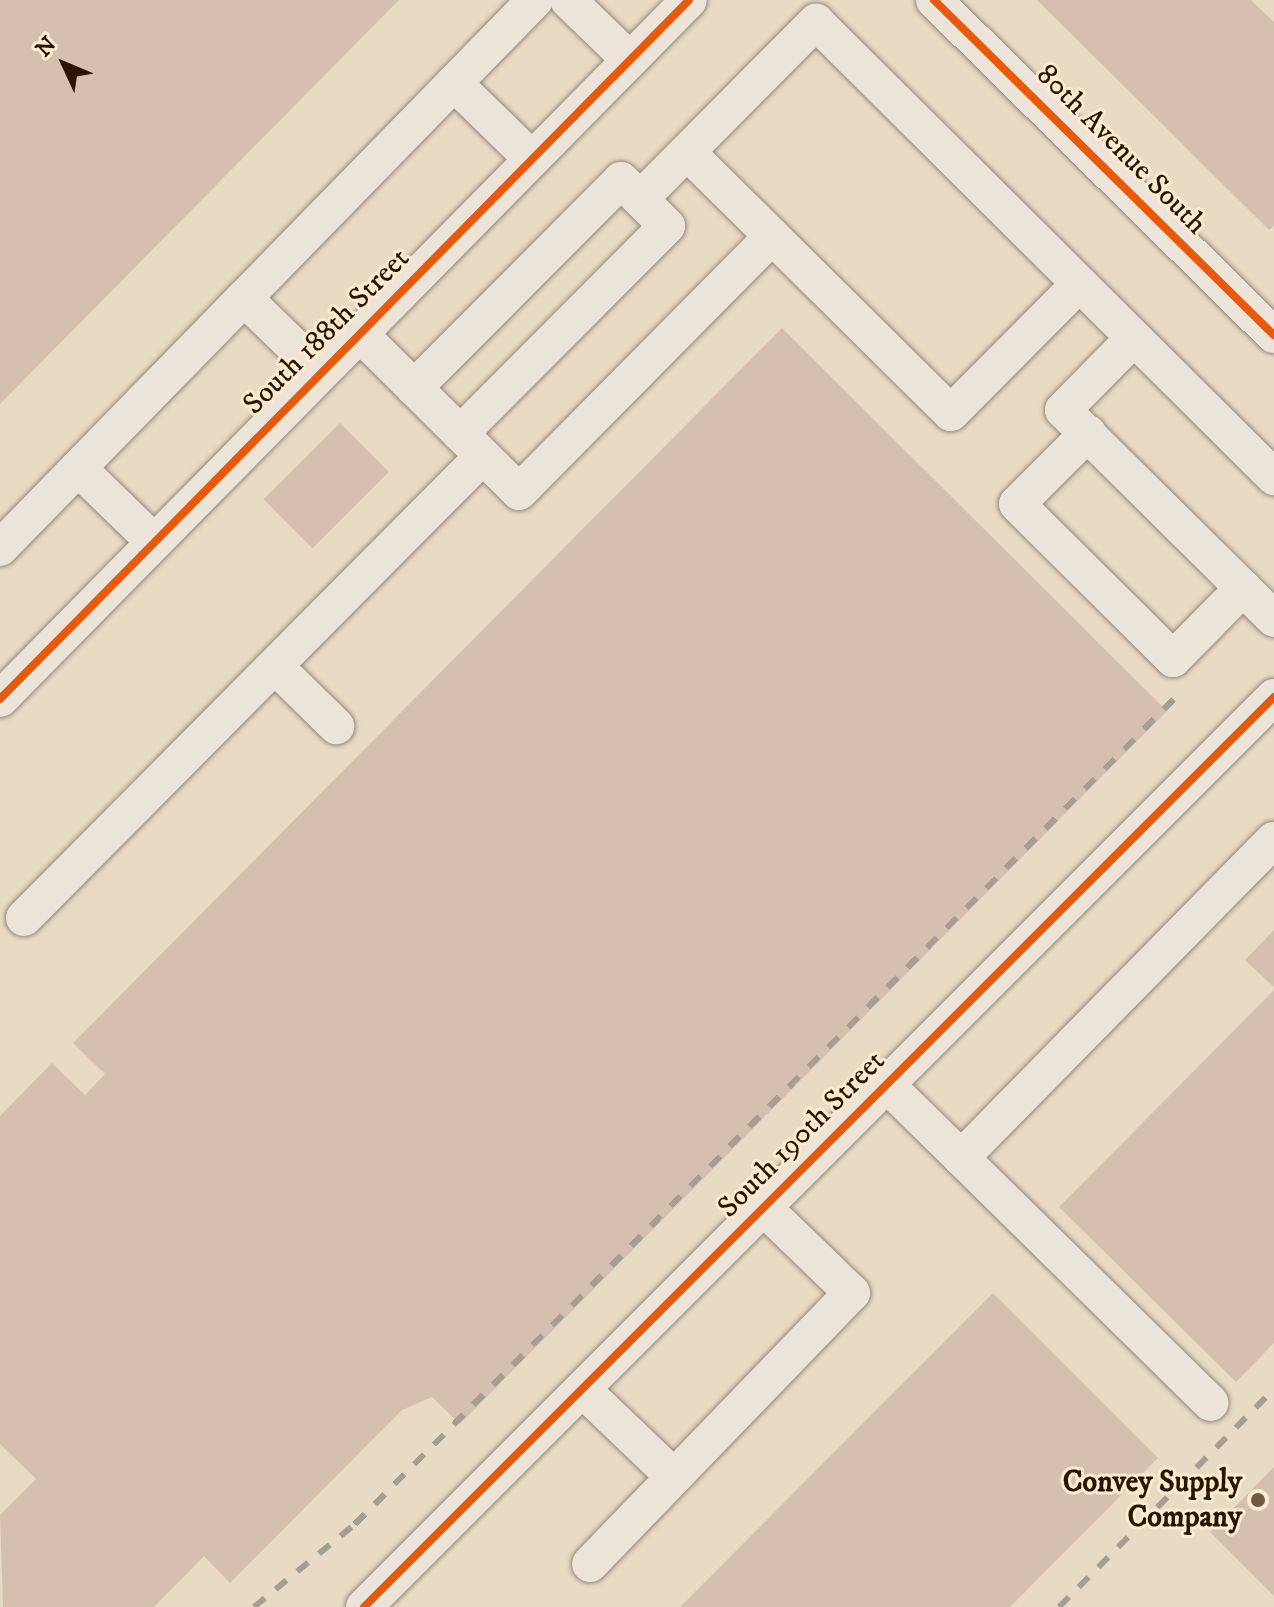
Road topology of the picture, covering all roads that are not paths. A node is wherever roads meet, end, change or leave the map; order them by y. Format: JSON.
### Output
{"nodes":[{"id":1,"x":535,"y":0,"type":"edge"},
{"id":2,"x":568,"y":0,"type":"edge"},
{"id":3,"x":689,"y":0,"type":"edge"},
{"id":4,"x":934,"y":0,"type":"edge"},
{"id":5,"x":630,"y":60,"type":"junction"},
{"id":6,"x":454,"y":83,"type":"junction"},
{"id":7,"x":687,"y":152,"type":"junction"},
{"id":8,"x":532,"y":159,"type":"junction"},
{"id":9,"x":640,"y":199,"type":"junction"},
{"id":10,"x":772,"y":236,"type":"junction"},
{"id":11,"x":1079,"y":284,"type":"junction"},
{"id":12,"x":244,"y":298,"type":"junction"},
{"id":13,"x":360,"y":334,"type":"junction"},
{"id":14,"x":1274,"y":335,"type":"edge"},
{"id":15,"x":1134,"y":338,"type":"junction"},
{"id":16,"x":321,"y":373,"type":"junction"},
{"id":17,"x":414,"y":388,"type":"junction"},
{"id":18,"x":1088,"y":433,"type":"junction"},
{"id":19,"x":472,"y":445,"type":"junction"},
{"id":20,"x":78,"y":468,"type":"junction"},
{"id":21,"x":1274,"y":477,"type":"edge"},
{"id":22,"x":154,"y":542,"type":"junction"},
{"id":23,"x":0,"y":548,"type":"edge"},
{"id":24,"x":1263,"y":600,"type":"edge"},
{"id":25,"x":275,"y":666,"type":"junction"},
{"id":26,"x":1,"y":696,"type":"edge"},
{"id":27,"x":1274,"y":697,"type":"edge"},
{"id":28,"x":336,"y":726,"type":"dead end"},
{"id":29,"x":1274,"y":840,"type":"edge"},
{"id":30,"x":24,"y":918,"type":"dead end"},
{"id":31,"x":886,"y":1084,"type":"junction"},
{"id":32,"x":961,"y":1158,"type":"junction"},
{"id":33,"x":764,"y":1208,"type":"junction"},
{"id":34,"x":582,"y":1389,"type":"junction"},
{"id":35,"x":1211,"y":1403,"type":"dead end"},
{"id":36,"x":674,"y":1477,"type":"junction"},
{"id":37,"x":590,"y":1564,"type":"dead end"},
{"id":38,"x":364,"y":1607,"type":"edge"}],
"edges":[{"from":1,"to":6,"type":"street"},
{"from":2,"to":5,"type":"street"},
{"from":3,"to":5,"type":"street","name":"South 188th Street"},
{"from":4,"to":14,"type":"street","name":"80th Avenue South"},
{"from":5,"to":8,"type":"street","name":"South 188th Street"},
{"from":6,"to":8,"type":"street"},
{"from":6,"to":12,"type":"street"},
{"from":7,"to":9,"type":"street"},
{"from":7,"to":10,"type":"street"},
{"from":7,"to":11,"type":"street"},
{"from":8,"to":13,"type":"street","name":"South 188th Street"},
{"from":9,"to":17,"type":"street"},
{"from":9,"to":19,"type":"street"},
{"from":10,"to":11,"type":"street"},
{"from":10,"to":19,"type":"street"},
{"from":11,"to":15,"type":"street"},
{"from":12,"to":16,"type":"street"},
{"from":12,"to":20,"type":"street"},
{"from":13,"to":16,"type":"street","name":"South 188th Street"},
{"from":13,"to":17,"type":"street"},
{"from":15,"to":18,"type":"street"},
{"from":15,"to":21,"type":"street"},
{"from":16,"to":22,"type":"street","name":"South 188th Street"},
{"from":17,"to":19,"type":"street"},
{"from":18,"to":24,"type":"street"},
{"from":18,"to":24,"type":"street"},
{"from":19,"to":25,"type":"street"},
{"from":20,"to":22,"type":"street"},
{"from":20,"to":23,"type":"street"},
{"from":22,"to":26,"type":"street","name":"South 188th Street"},
{"from":25,"to":28,"type":"street"},
{"from":25,"to":30,"type":"street"},
{"from":27,"to":31,"type":"street","name":"South 190th Street"},
{"from":29,"to":32,"type":"street"},
{"from":31,"to":32,"type":"street"},
{"from":31,"to":33,"type":"street","name":"South 190th Street"},
{"from":32,"to":35,"type":"street"},
{"from":33,"to":34,"type":"street","name":"South 190th Street"},
{"from":33,"to":36,"type":"street"},
{"from":34,"to":36,"type":"street"},
{"from":34,"to":38,"type":"street","name":"South 190th Street"},
{"from":36,"to":37,"type":"street"}]}
